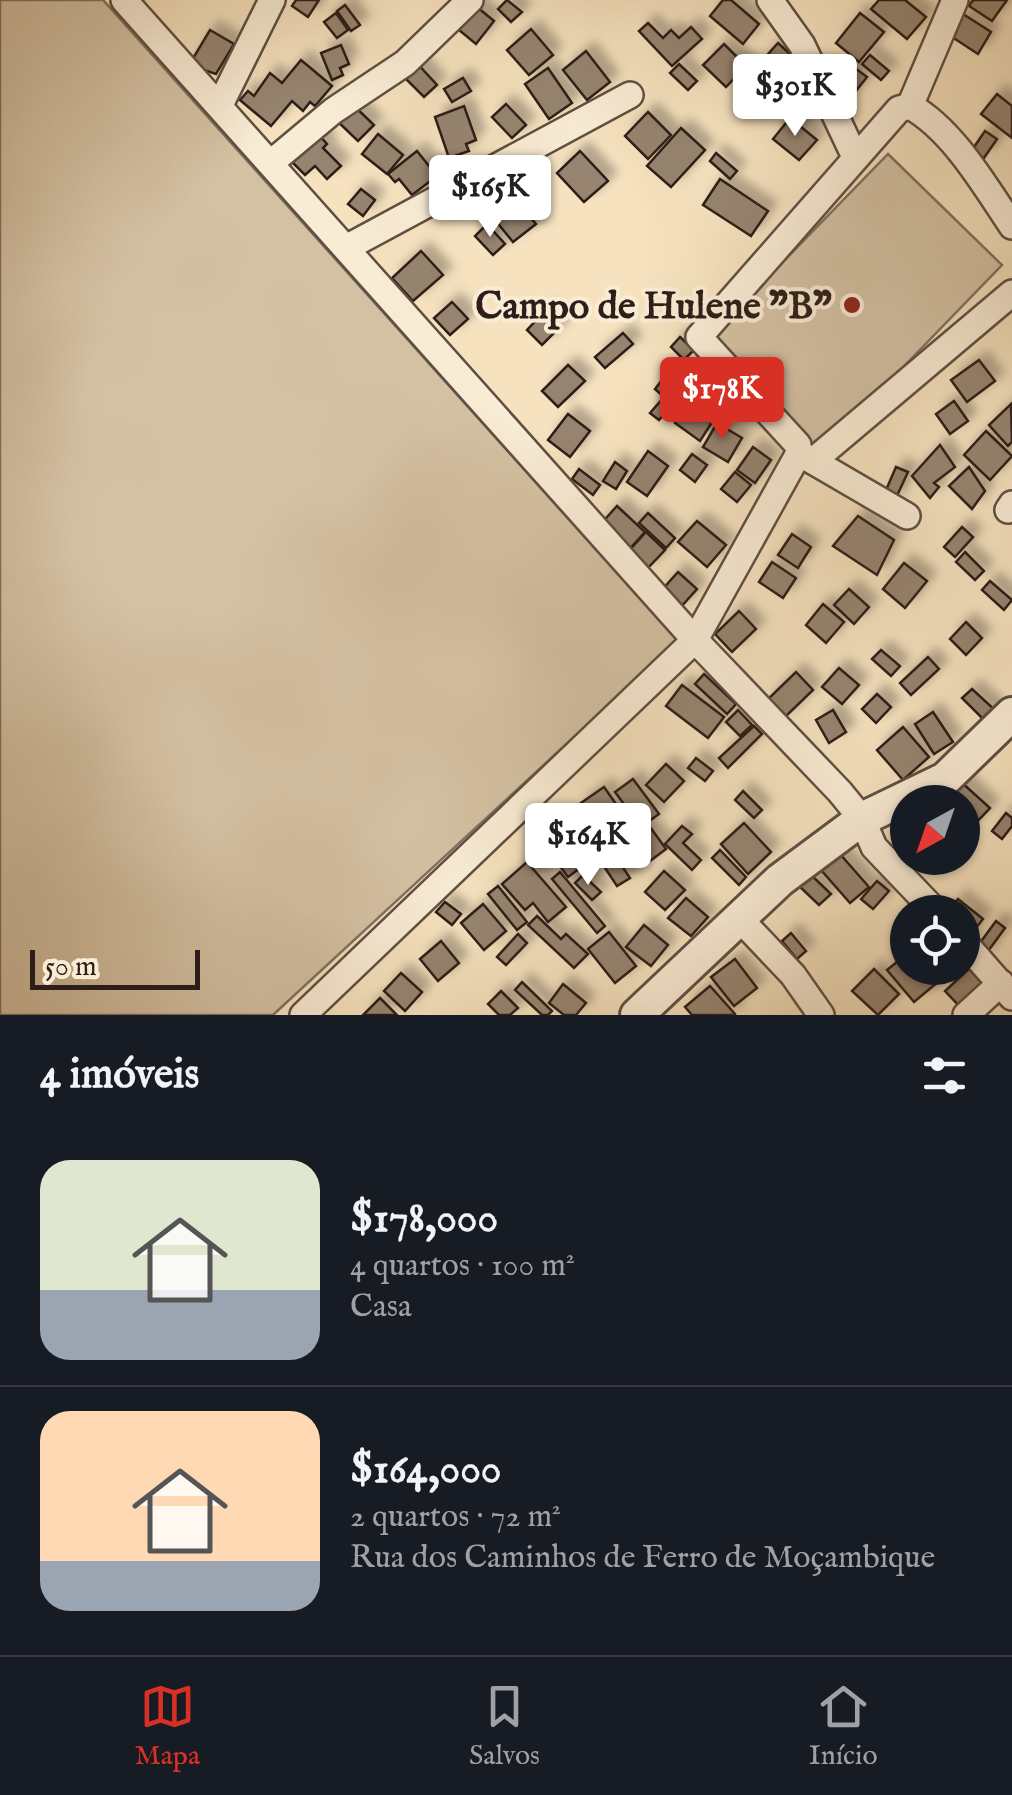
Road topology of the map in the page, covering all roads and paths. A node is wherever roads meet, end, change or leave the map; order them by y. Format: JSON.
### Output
{"nodes":[{"id":1,"x":124,"y":0,"type":"edge"},
{"id":2,"x":272,"y":0,"type":"edge"},
{"id":3,"x":470,"y":0,"type":"edge"},
{"id":4,"x":770,"y":0,"type":"edge"},
{"id":5,"x":955,"y":0,"type":"edge"},
{"id":6,"x":630,"y":96,"type":"dead end"},
{"id":7,"x":220,"y":104,"type":"junction"},
{"id":8,"x":910,"y":106,"type":"junction"},
{"id":9,"x":854,"y":156,"type":"junction"},
{"id":10,"x":272,"y":162,"type":"junction"},
{"id":11,"x":1012,"y":226,"type":"edge"},
{"id":12,"x":346,"y":248,"type":"junction"},
{"id":13,"x":1012,"y":293,"type":"edge"},
{"id":14,"x":806,"y":457,"type":"junction"},
{"id":15,"x":907,"y":516,"type":"dead end"},
{"id":16,"x":694,"y":640,"type":"junction"},
{"id":17,"x":1007,"y":729,"type":"edge"},
{"id":18,"x":862,"y":819,"type":"junction"},
{"id":19,"x":920,"y":895,"type":"edge"},
{"id":20,"x":739,"y":918,"type":"junction"},
{"id":21,"x":980,"y":960,"type":"edge"},
{"id":22,"x":1006,"y":990,"type":"edge"},
{"id":23,"x":303,"y":1015,"type":"edge"},
{"id":24,"x":637,"y":1015,"type":"edge"},
{"id":25,"x":821,"y":1015,"type":"edge"},
{"id":26,"x":966,"y":1015,"type":"edge"}],
"edges":[{"from":1,"to":7,"type":"street"},
{"from":2,"to":7,"type":"street"},
{"from":3,"to":10,"type":"street"},
{"from":4,"to":9,"type":"street"},
{"from":5,"to":8,"type":"street"},
{"from":6,"to":12,"type":"street"},
{"from":7,"to":10,"type":"street"},
{"from":8,"to":9,"type":"street"},
{"from":8,"to":11,"type":"street"},
{"from":9,"to":14,"type":"street"},
{"from":10,"to":12,"type":"street"},
{"from":12,"to":16,"type":"street"},
{"from":13,"to":14,"type":"street"},
{"from":14,"to":15,"type":"street"},
{"from":14,"to":16,"type":"street"},
{"from":16,"to":18,"type":"street"},
{"from":16,"to":23,"type":"street"},
{"from":17,"to":18,"type":"street"},
{"from":18,"to":19,"type":"street"},
{"from":18,"to":20,"type":"street"},
{"from":20,"to":24,"type":"street"},
{"from":20,"to":25,"type":"street"},
{"from":21,"to":22,"type":"street"},
{"from":22,"to":26,"type":"street"}]}
